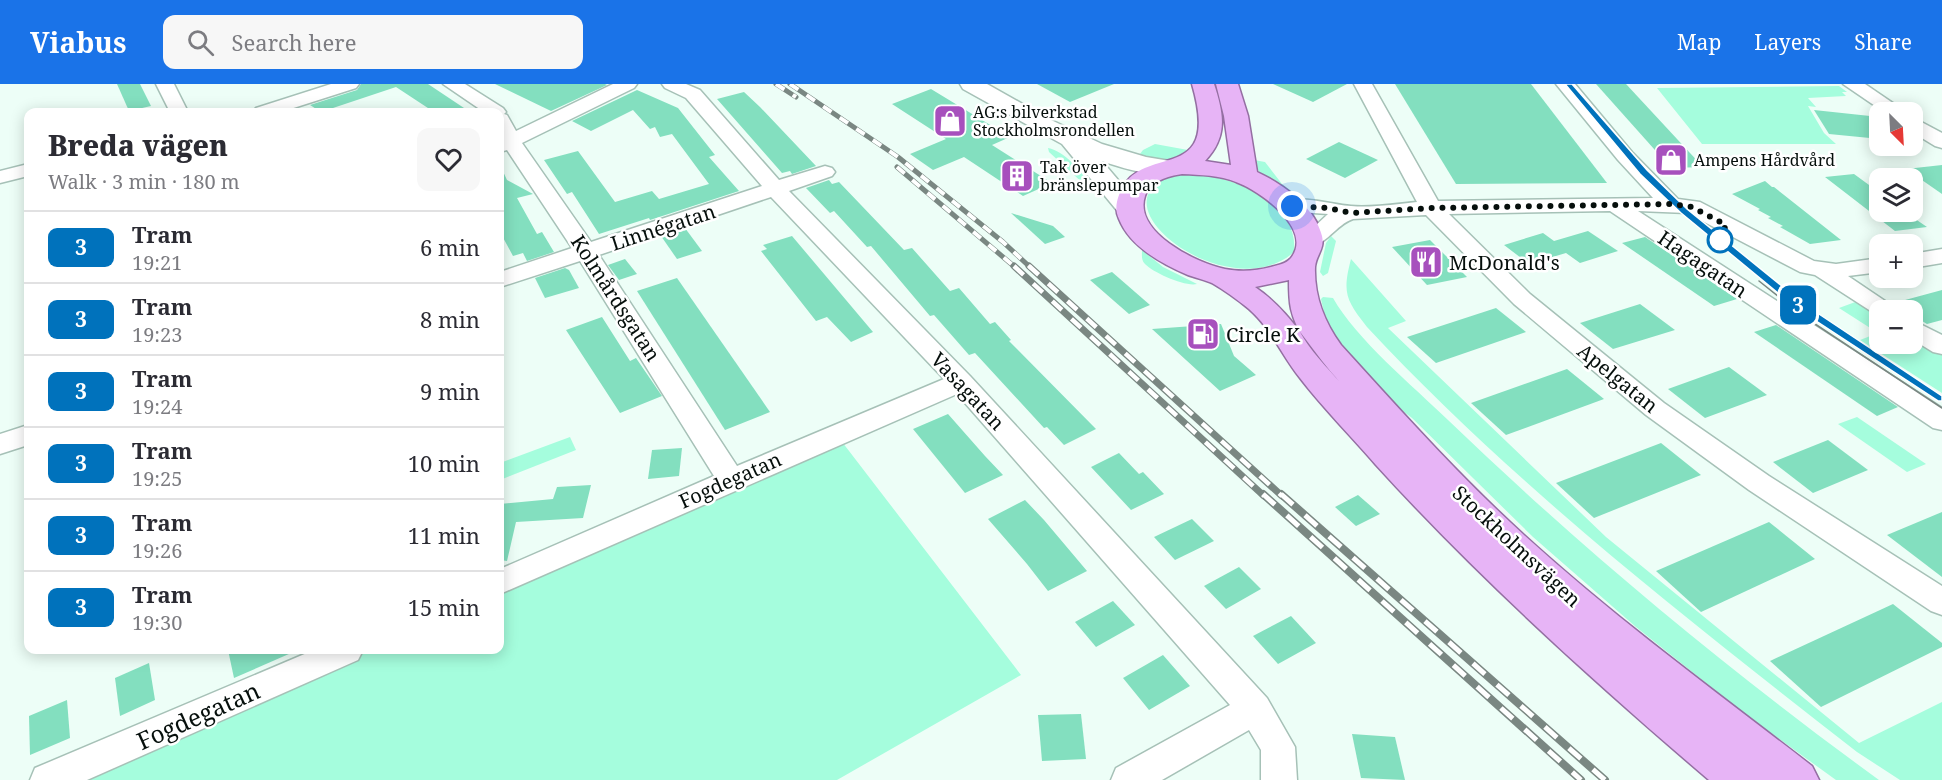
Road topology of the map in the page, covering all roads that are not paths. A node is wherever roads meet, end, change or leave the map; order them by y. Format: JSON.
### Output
{"nodes":[{"id":1,"x":165,"y":84,"type":"edge"},
{"id":2,"x":350,"y":84,"type":"edge"},
{"id":3,"x":452,"y":84,"type":"edge"},
{"id":4,"x":628,"y":84,"type":"edge"},
{"id":5,"x":671,"y":84,"type":"edge"},
{"id":6,"x":971,"y":84,"type":"edge"},
{"id":7,"x":1203,"y":84,"type":"edge"},
{"id":8,"x":1227,"y":84,"type":"edge"},
{"id":9,"x":1363,"y":84,"type":"edge"},
{"id":10,"x":1565,"y":84,"type":"edge"},
{"id":11,"x":1852,"y":84,"type":"edge"},
{"id":12,"x":1880,"y":102,"type":"edge"},
{"id":13,"x":177,"y":108,"type":"edge"},
{"id":14,"x":275,"y":108,"type":"edge"},
{"id":15,"x":490,"y":108,"type":"edge"},
{"id":16,"x":1923,"y":130,"type":"edge"},
{"id":17,"x":1065,"y":137,"type":"junction"},
{"id":18,"x":1942,"y":142,"type":"edge"},
{"id":19,"x":505,"y":143,"type":"edge"},
{"id":20,"x":1177,"y":168,"type":"junction"},
{"id":21,"x":24,"y":171,"type":"edge"},
{"id":22,"x":825,"y":172,"type":"dead end"},
{"id":23,"x":1245,"y":176,"type":"junction"},
{"id":24,"x":0,"y":177,"type":"edge"},
{"id":25,"x":776,"y":190,"type":"junction"},
{"id":26,"x":1671,"y":204,"type":"junction"},
{"id":27,"x":1292,"y":206,"type":"junction"},
{"id":28,"x":1616,"y":206,"type":"junction"},
{"id":29,"x":1128,"y":207,"type":"junction"},
{"id":30,"x":1431,"y":208,"type":"junction"},
{"id":31,"x":1351,"y":213,"type":"junction"},
{"id":32,"x":586,"y":252,"type":"junction"},
{"id":33,"x":1306,"y":252,"type":"junction"},
{"id":34,"x":1942,"y":256,"type":"edge"},
{"id":35,"x":1923,"y":259,"type":"edge"},
{"id":36,"x":1869,"y":266,"type":"edge"},
{"id":37,"x":1823,"y":270,"type":"junction"},
{"id":38,"x":1221,"y":277,"type":"junction"},
{"id":39,"x":504,"y":279,"type":"edge"},
{"id":40,"x":1869,"y":301,"type":"edge"},
{"id":41,"x":1923,"y":335,"type":"edge"},
{"id":42,"x":1942,"y":346,"type":"edge"},
{"id":43,"x":961,"y":382,"type":"junction"},
{"id":44,"x":1942,"y":421,"type":"edge"},
{"id":45,"x":24,"y":436,"type":"edge"},
{"id":46,"x":0,"y":444,"type":"edge"},
{"id":47,"x":731,"y":480,"type":"junction"},
{"id":48,"x":504,"y":580,"type":"edge"},
{"id":49,"x":1942,"y":602,"type":"edge"},
{"id":50,"x":329,"y":654,"type":"edge"},
{"id":51,"x":1255,"y":709,"type":"junction"},
{"id":52,"x":48,"y":780,"type":"edge"},
{"id":53,"x":1129,"y":780,"type":"edge"},
{"id":54,"x":1279,"y":780,"type":"edge"},
{"id":55,"x":1740,"y":780,"type":"edge"},
{"id":56,"x":1797,"y":780,"type":"edge"}],
"edges":[{"from":1,"to":13,"type":"street"},
{"from":2,"to":14,"type":"street"},
{"from":3,"to":15,"type":"street"},
{"from":4,"to":19,"type":"street"},
{"from":5,"to":25,"type":"street","name":"Vasagatan"},
{"from":6,"to":17,"type":"main road"},
{"from":7,"to":20,"type":"highway"},
{"from":8,"to":23,"type":"highway"},
{"from":9,"to":30,"type":"street","name":"Apelgatan"},
{"from":10,"to":26,"type":"street","name":"Hagagatan"},
{"from":11,"to":12,"type":"street"},
{"from":16,"to":18,"type":"street"},
{"from":17,"to":20,"type":"main road"},
{"from":17,"to":29,"type":"main road"},
{"from":19,"to":32,"type":"street","name":"Kolmårdsgatan"},
{"from":20,"to":23,"type":"highway"},
{"from":20,"to":29,"type":"highway"},
{"from":21,"to":24,"type":"street"},
{"from":22,"to":25,"type":"street","name":"Linnégatan"},
{"from":23,"to":27,"type":"highway"},
{"from":25,"to":32,"type":"street","name":"Linnégatan"},
{"from":25,"to":43,"type":"street","name":"Vasagatan"},
{"from":26,"to":28,"type":"street"},
{"from":26,"to":37,"type":"street"},
{"from":27,"to":31,"type":"street"},
{"from":27,"to":33,"type":"highway"},
{"from":28,"to":30,"type":"street"},
{"from":28,"to":44,"type":"street","name":"Hagagatan"},
{"from":29,"to":38,"type":"highway"},
{"from":30,"to":31,"type":"street"},
{"from":30,"to":49,"type":"street","name":"Apelgatan"},
{"from":31,"to":33,"type":"street"},
{"from":32,"to":39,"type":"street","name":"Linnégatan"},
{"from":32,"to":47,"type":"street","name":"Kolmårdsgatan"},
{"from":33,"to":38,"type":"highway"},
{"from":33,"to":56,"type":"highway","name":"Stockholmsvägen"},
{"from":34,"to":35,"type":"street"},
{"from":36,"to":37,"type":"street"},
{"from":37,"to":40,"type":"street"},
{"from":38,"to":55,"type":"highway","name":"Stockholmsvägen"},
{"from":41,"to":42,"type":"street"},
{"from":43,"to":47,"type":"street","name":"Fogdegatan"},
{"from":43,"to":51,"type":"street","name":"Vasagatan"},
{"from":45,"to":46,"type":"street"},
{"from":47,"to":48,"type":"street","name":"Fogdegatan"},
{"from":50,"to":52,"type":"street","name":"Fogdegatan"},
{"from":51,"to":53,"type":"street"},
{"from":51,"to":54,"type":"street","name":"Vasagatan"}]}
